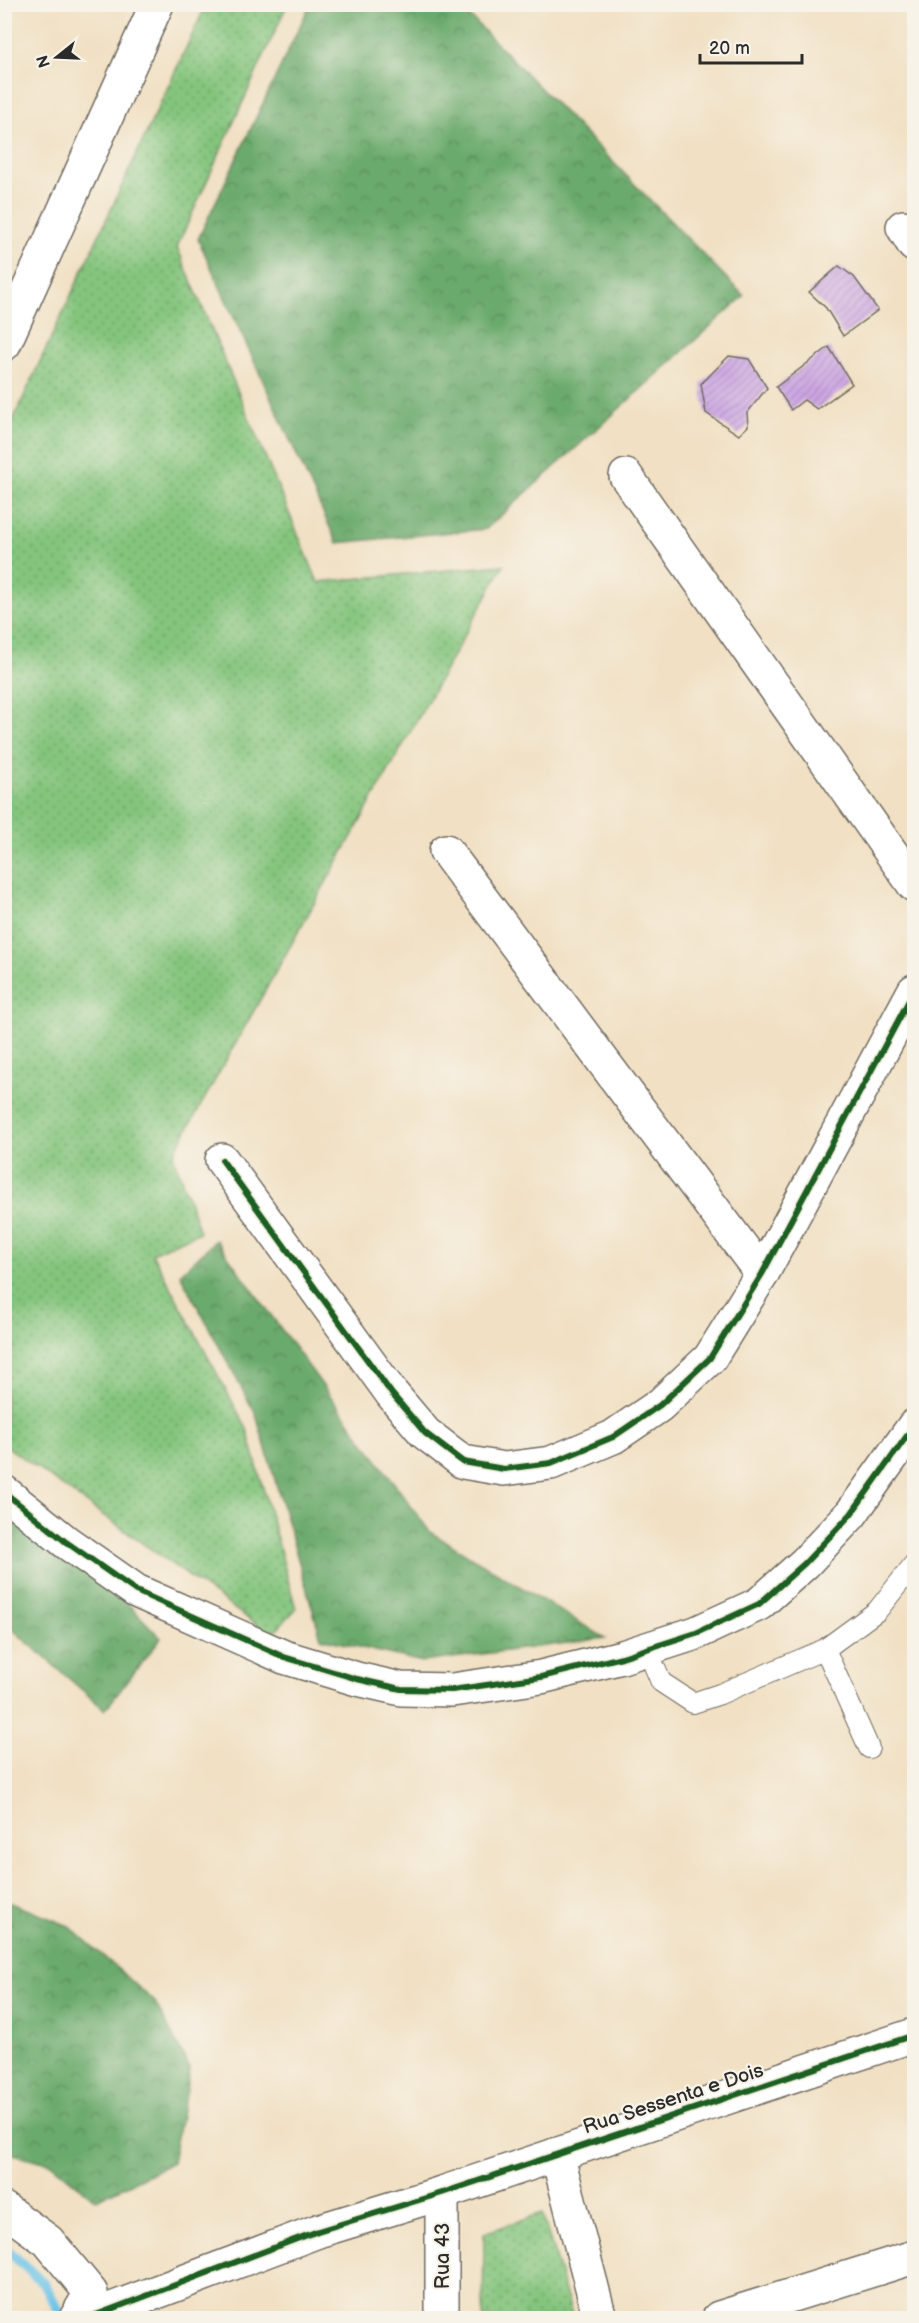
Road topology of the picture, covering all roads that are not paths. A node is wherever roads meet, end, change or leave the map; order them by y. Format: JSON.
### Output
{"nodes":[{"id":1,"x":157,"y":4,"type":"edge"},
{"id":2,"x":4,"y":344,"type":"edge"},
{"id":3,"x":626,"y":476,"type":"dead end"},
{"id":4,"x":446,"y":852,"type":"dead end"},
{"id":5,"x":915,"y":885,"type":"edge"},
{"id":6,"x":915,"y":991,"type":"edge"},
{"id":7,"x":222,"y":1160,"type":"dead end"},
{"id":8,"x":762,"y":1274,"type":"junction"},
{"id":9,"x":915,"y":1426,"type":"edge"},
{"id":10,"x":4,"y":1492,"type":"edge"},
{"id":11,"x":915,"y":1564,"type":"edge"},
{"id":12,"x":646,"y":1649,"type":"junction"},
{"id":13,"x":825,"y":1649,"type":"junction"},
{"id":14,"x":869,"y":1748,"type":"dead end"},
{"id":15,"x":915,"y":2035,"type":"edge"},
{"id":16,"x":557,"y":2154,"type":"junction"},
{"id":17,"x":442,"y":2193,"type":"junction"},
{"id":18,"x":4,"y":2209,"type":"edge"},
{"id":19,"x":915,"y":2257,"type":"edge"},
{"id":20,"x":76,"y":2319,"type":"edge"},
{"id":21,"x":88,"y":2319,"type":"edge"},
{"id":22,"x":442,"y":2319,"type":"edge"},
{"id":23,"x":600,"y":2319,"type":"edge"},
{"id":24,"x":719,"y":2319,"type":"edge"}],
"edges":[{"from":1,"to":2,"type":"street"},
{"from":3,"to":5,"type":"street"},
{"from":4,"to":8,"type":"street"},
{"from":6,"to":8,"type":"street"},
{"from":7,"to":8,"type":"street"},
{"from":9,"to":12,"type":"street"},
{"from":10,"to":12,"type":"street"},
{"from":11,"to":13,"type":"lane"},
{"from":12,"to":13,"type":"lane"},
{"from":13,"to":14,"type":"lane"},
{"from":15,"to":16,"type":"street","name":"Rua Sessenta e Dois"},
{"from":16,"to":17,"type":"street","name":"Rua Sessenta e Dois"},
{"from":16,"to":23,"type":"street"},
{"from":17,"to":21,"type":"street","name":"Rua Sessenta e Dois"},
{"from":17,"to":22,"type":"street","name":"Rua 43"},
{"from":18,"to":20,"type":"street"},
{"from":19,"to":24,"type":"street"}]}
